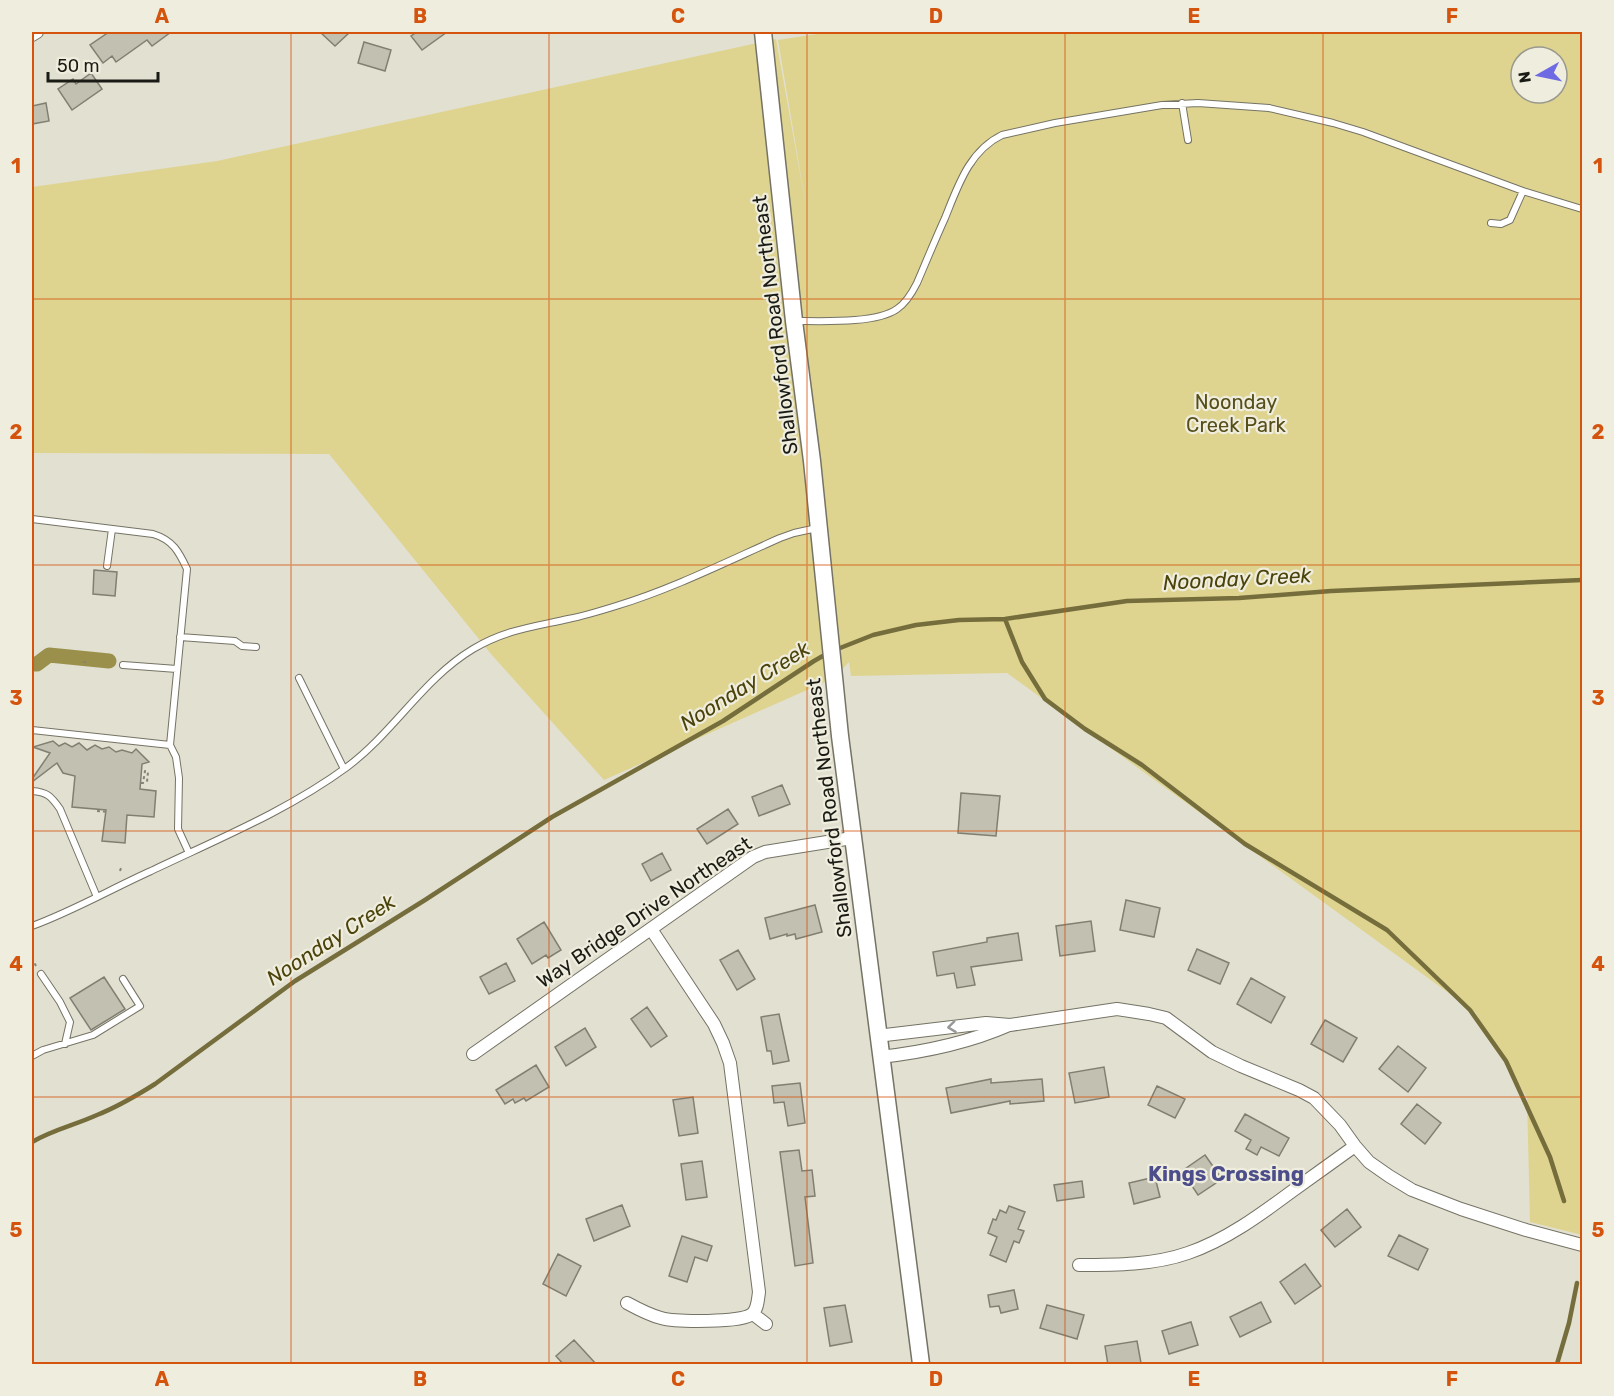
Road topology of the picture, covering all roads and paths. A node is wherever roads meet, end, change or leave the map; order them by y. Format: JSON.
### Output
{"nodes":[{"id":1,"x":37,"y":32,"type":"edge"},
{"id":2,"x":763,"y":32,"type":"edge"},
{"id":3,"x":32,"y":35,"type":"edge"},
{"id":4,"x":1182,"y":103,"type":"junction"},
{"id":5,"x":1188,"y":140,"type":"dead end"},
{"id":6,"x":1522,"y":191,"type":"junction"},
{"id":7,"x":1582,"y":209,"type":"edge"},
{"id":8,"x":1491,"y":223,"type":"dead end"},
{"id":9,"x":794,"y":321,"type":"junction"},
{"id":10,"x":32,"y":519,"type":"edge"},
{"id":11,"x":819,"y":527,"type":"junction"},
{"id":12,"x":112,"y":530,"type":"junction"},
{"id":13,"x":107,"y":566,"type":"dead end"},
{"id":14,"x":180,"y":637,"type":"junction"},
{"id":15,"x":256,"y":647,"type":"dead end"},
{"id":16,"x":83,"y":662,"type":"dead end"},
{"id":17,"x":89,"y":662,"type":"dead end"},
{"id":18,"x":123,"y":664,"type":"dead end"},
{"id":19,"x":177,"y":669,"type":"junction"},
{"id":20,"x":299,"y":678,"type":"dead end"},
{"id":21,"x":32,"y":730,"type":"edge"},
{"id":22,"x":170,"y":745,"type":"junction"},
{"id":23,"x":344,"y":769,"type":"junction"},
{"id":24,"x":147,"y":782,"type":"dead end"},
{"id":25,"x":141,"y":783,"type":"dead end"},
{"id":26,"x":32,"y":790,"type":"edge"},
{"id":27,"x":97,"y":811,"type":"dead end"},
{"id":28,"x":109,"y":812,"type":"dead end"},
{"id":29,"x":852,"y":838,"type":"junction"},
{"id":30,"x":189,"y":853,"type":"junction"},
{"id":31,"x":97,"y":897,"type":"junction"},
{"id":32,"x":32,"y":926,"type":"edge"},
{"id":33,"x":651,"y":929,"type":"junction"},
{"id":34,"x":41,"y":974,"type":"dead end"},
{"id":35,"x":123,"y":979,"type":"dead end"},
{"id":36,"x":1011,"y":1025,"type":"junction"},
{"id":37,"x":877,"y":1036,"type":"junction"},
{"id":38,"x":65,"y":1044,"type":"junction"},
{"id":39,"x":473,"y":1054,"type":"dead end"},
{"id":40,"x":32,"y":1056,"type":"edge"},
{"id":41,"x":880,"y":1058,"type":"junction"},
{"id":42,"x":1355,"y":1146,"type":"junction"},
{"id":43,"x":1582,"y":1245,"type":"edge"},
{"id":44,"x":1079,"y":1265,"type":"dead end"},
{"id":45,"x":627,"y":1303,"type":"dead end"},
{"id":46,"x":753,"y":1314,"type":"junction"},
{"id":47,"x":766,"y":1324,"type":"dead end"},
{"id":48,"x":921,"y":1365,"type":"edge"}],
"edges":[{"from":1,"to":3,"type":"street"},
{"from":2,"to":9,"type":"street","name":"Shallowford Road Northeast"},
{"from":4,"to":5,"type":"lane"},
{"from":4,"to":6,"type":"lane"},
{"from":4,"to":9,"type":"lane"},
{"from":6,"to":7,"type":"lane"},
{"from":6,"to":8,"type":"lane"},
{"from":9,"to":11,"type":"street","name":"Shallowford Road Northeast"},
{"from":10,"to":12,"type":"lane"},
{"from":11,"to":23,"type":"lane"},
{"from":11,"to":29,"type":"street","name":"Shallowford Road Northeast"},
{"from":12,"to":13,"type":"lane"},
{"from":12,"to":14,"type":"lane"},
{"from":14,"to":15,"type":"lane"},
{"from":14,"to":19,"type":"lane"},
{"from":16,"to":17,"type":"path"},
{"from":18,"to":19,"type":"lane"},
{"from":19,"to":22,"type":"lane"},
{"from":20,"to":23,"type":"lane"},
{"from":21,"to":22,"type":"lane"},
{"from":22,"to":30,"type":"lane"},
{"from":23,"to":30,"type":"lane"},
{"from":24,"to":25,"type":"path"},
{"from":26,"to":31,"type":"lane"},
{"from":27,"to":28,"type":"path"},
{"from":29,"to":33,"type":"street","name":"Way Bridge Drive Northeast"},
{"from":29,"to":37,"type":"street","name":"Shallowford Road Northeast"},
{"from":30,"to":31,"type":"lane"},
{"from":31,"to":32,"type":"lane"},
{"from":33,"to":39,"type":"street","name":"Way Bridge Drive Northeast"},
{"from":33,"to":46,"type":"street"},
{"from":34,"to":38,"type":"lane"},
{"from":35,"to":38,"type":"lane"},
{"from":36,"to":37,"type":"street","one_way":true},
{"from":36,"to":41,"type":"street"},
{"from":36,"to":42,"type":"street"},
{"from":37,"to":41,"type":"street","name":"Shallowford Road Northeast"},
{"from":38,"to":40,"type":"lane"},
{"from":41,"to":48,"type":"street","name":"Shallowford Road Northeast"},
{"from":42,"to":43,"type":"street"},
{"from":42,"to":44,"type":"street"},
{"from":45,"to":46,"type":"street"},
{"from":46,"to":47,"type":"street"}]}
